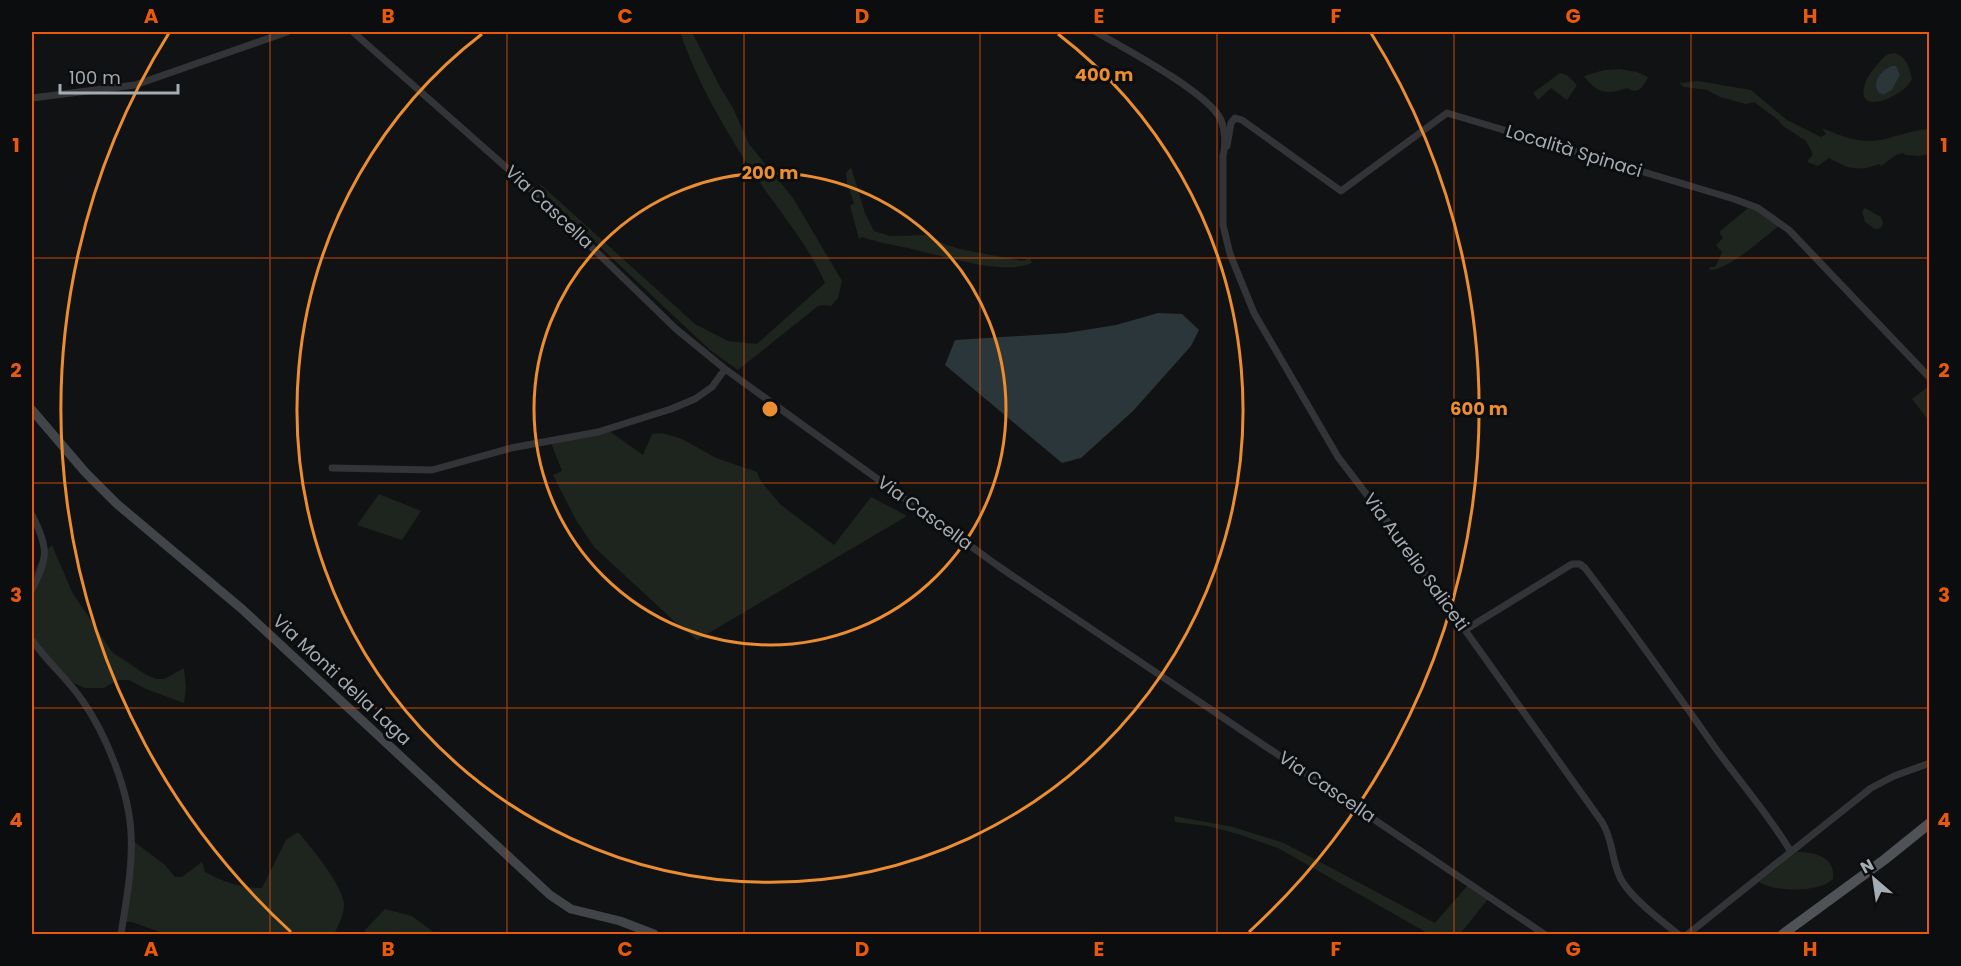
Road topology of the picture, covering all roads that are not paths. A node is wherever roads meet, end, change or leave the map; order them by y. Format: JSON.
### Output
{"nodes":[{"id":1,"x":287,"y":32,"type":"edge"},
{"id":2,"x":353,"y":32,"type":"edge"},
{"id":3,"x":1096,"y":32,"type":"edge"},
{"id":4,"x":32,"y":98,"type":"edge"},
{"id":5,"x":1223,"y":156,"type":"junction"},
{"id":6,"x":725,"y":369,"type":"junction"},
{"id":7,"x":1929,"y":378,"type":"edge"},
{"id":8,"x":32,"y":410,"type":"edge"},
{"id":9,"x":332,"y":468,"type":"dead end"},
{"id":10,"x":32,"y":514,"type":"edge"},
{"id":11,"x":32,"y":589,"type":"edge"},
{"id":12,"x":1465,"y":630,"type":"junction"},
{"id":13,"x":32,"y":640,"type":"edge"},
{"id":14,"x":1929,"y":763,"type":"edge"},
{"id":15,"x":1929,"y":823,"type":"edge"},
{"id":16,"x":1791,"y":852,"type":"junction"},
{"id":17,"x":121,"y":934,"type":"edge"},
{"id":18,"x":654,"y":934,"type":"edge"},
{"id":19,"x":1545,"y":934,"type":"edge"},
{"id":20,"x":1678,"y":934,"type":"edge"},
{"id":21,"x":1688,"y":934,"type":"edge"},
{"id":22,"x":1783,"y":934,"type":"edge"}],
"edges":[{"from":1,"to":4,"type":"street"},
{"from":2,"to":6,"type":"street","name":"Via Cascella"},
{"from":3,"to":5,"type":"street","name":"Via Aurelio Saliceti"},
{"from":5,"to":7,"type":"street","name":"Località Spinaci"},
{"from":5,"to":12,"type":"street","name":"Via Aurelio Saliceti"},
{"from":6,"to":9,"type":"street"},
{"from":6,"to":19,"type":"street","name":"Via Cascella"},
{"from":8,"to":18,"type":"street","name":"Via Monti della Laga"},
{"from":10,"to":11,"type":"street"},
{"from":12,"to":16,"type":"street"},
{"from":12,"to":20,"type":"street","name":"Via Aurelio Saliceti"},
{"from":13,"to":17,"type":"street"},
{"from":14,"to":16,"type":"street"},
{"from":15,"to":22,"type":"main road"},
{"from":16,"to":21,"type":"street"}]}
